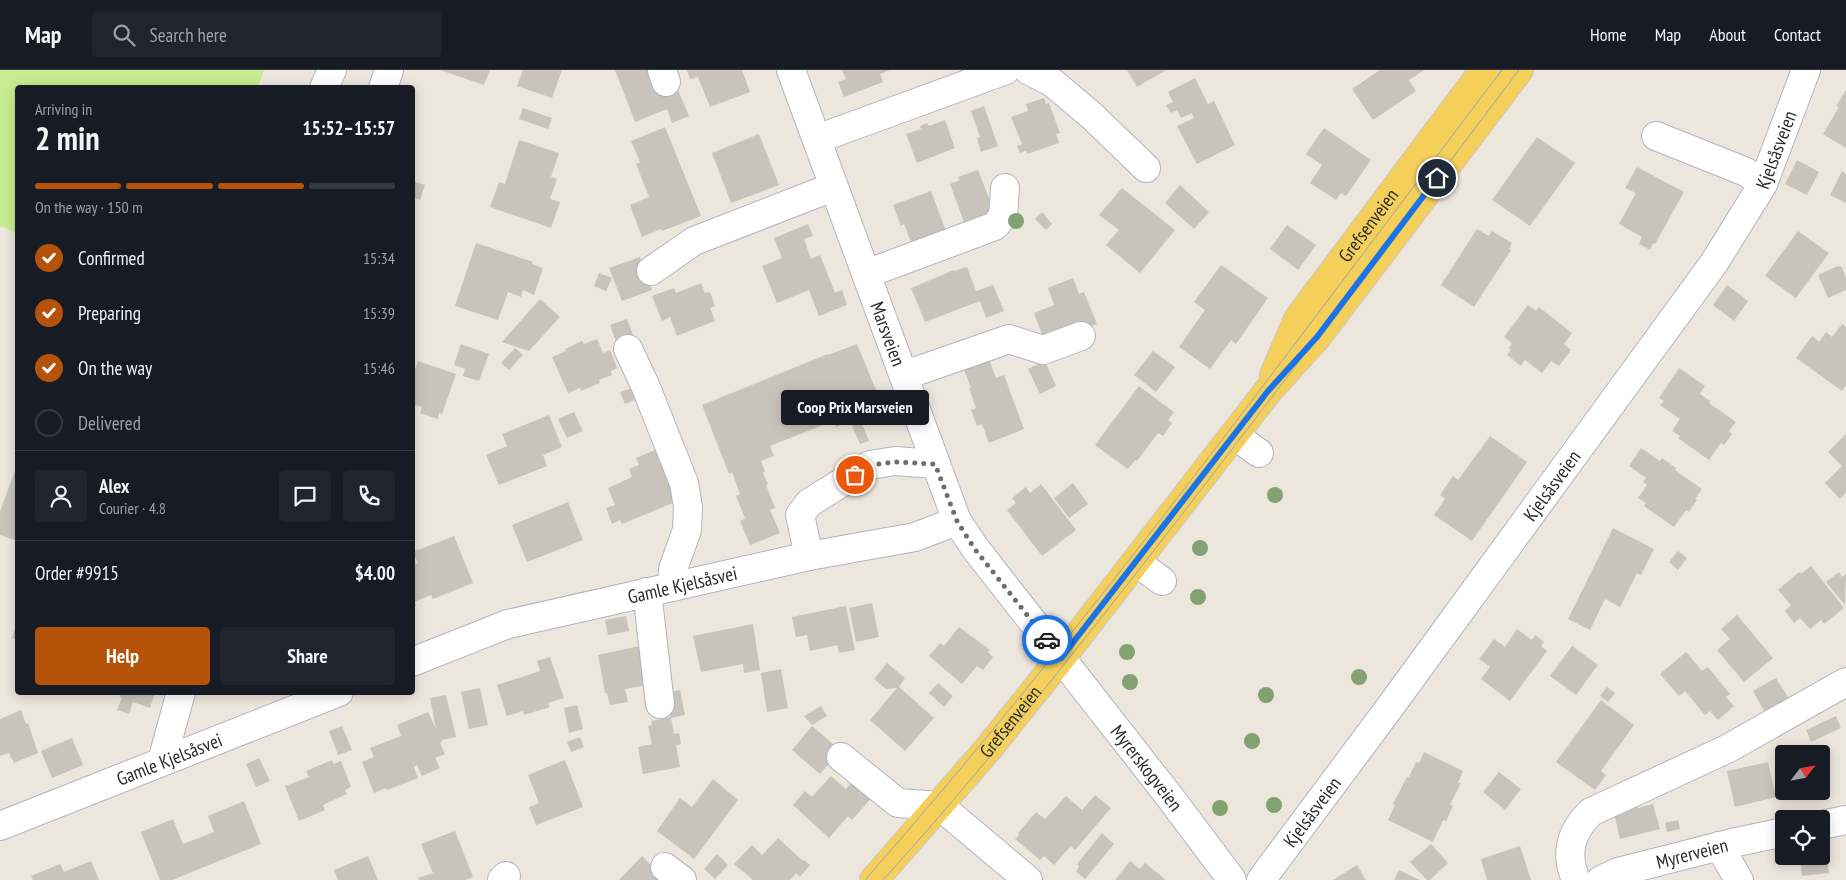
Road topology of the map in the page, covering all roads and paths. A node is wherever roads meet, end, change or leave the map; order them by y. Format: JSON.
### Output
{"nodes":[{"id":1,"x":332,"y":70,"type":"edge"},
{"id":2,"x":389,"y":70,"type":"edge"},
{"id":3,"x":791,"y":70,"type":"edge"},
{"id":4,"x":1006,"y":70,"type":"edge"},
{"id":5,"x":1028,"y":70,"type":"edge"},
{"id":6,"x":1484,"y":70,"type":"edge"},
{"id":7,"x":1519,"y":70,"type":"edge"},
{"id":8,"x":1806,"y":70,"type":"edge"},
{"id":9,"x":325,"y":85,"type":"edge"},
{"id":10,"x":384,"y":85,"type":"edge"},
{"id":11,"x":1656,"y":136,"type":"dead end"},
{"id":12,"x":817,"y":139,"type":"junction"},
{"id":13,"x":1146,"y":168,"type":"dead end"},
{"id":14,"x":1763,"y":184,"type":"junction"},
{"id":15,"x":833,"y":187,"type":"junction"},
{"id":16,"x":1005,"y":188,"type":"dead end"},
{"id":17,"x":651,"y":271,"type":"dead end"},
{"id":18,"x":866,"y":274,"type":"junction"},
{"id":19,"x":1081,"y":336,"type":"dead end"},
{"id":20,"x":628,"y":349,"type":"dead end"},
{"id":21,"x":904,"y":374,"type":"junction"},
{"id":22,"x":1268,"y":391,"type":"junction"},
{"id":23,"x":1234,"y":435,"type":"junction"},
{"id":24,"x":1259,"y":453,"type":"dead end"},
{"id":25,"x":935,"y":464,"type":"junction"},
{"id":26,"x":957,"y":521,"type":"junction"},
{"id":27,"x":809,"y":556,"type":"junction"},
{"id":28,"x":1136,"y":562,"type":"junction"},
{"id":29,"x":1162,"y":581,"type":"dead end"},
{"id":30,"x":660,"y":589,"type":"junction"},
{"id":31,"x":1061,"y":658,"type":"junction"},
{"id":32,"x":415,"y":661,"type":"edge"},
{"id":33,"x":1846,"y":682,"type":"edge"},
{"id":34,"x":180,"y":695,"type":"edge"},
{"id":35,"x":331,"y":695,"type":"edge"},
{"id":36,"x":660,"y":704,"type":"dead end"},
{"id":37,"x":841,"y":757,"type":"dead end"},
{"id":38,"x":162,"y":761,"type":"junction"},
{"id":39,"x":940,"y":806,"type":"junction"},
{"id":40,"x":1846,"y":820,"type":"edge"},
{"id":41,"x":1830,"y":823,"type":"edge"},
{"id":42,"x":0,"y":826,"type":"edge"},
{"id":43,"x":1775,"y":834,"type":"edge"},
{"id":44,"x":1719,"y":846,"type":"junction"},
{"id":45,"x":874,"y":880,"type":"edge"},
{"id":46,"x":1028,"y":880,"type":"edge"},
{"id":47,"x":1232,"y":880,"type":"edge"},
{"id":48,"x":1261,"y":880,"type":"edge"},
{"id":49,"x":1576,"y":880,"type":"edge"},
{"id":50,"x":1601,"y":880,"type":"edge"},
{"id":51,"x":1739,"y":880,"type":"edge"}],
"edges":[{"from":1,"to":9,"type":"street"},
{"from":2,"to":10,"type":"street"},
{"from":3,"to":12,"type":"street","name":"Marsveien"},
{"from":4,"to":12,"type":"street"},
{"from":5,"to":13,"type":"street"},
{"from":6,"to":22,"type":"main road","name":"Grefsenveien"},
{"from":7,"to":22,"type":"main road","name":"Grefsenveien"},
{"from":8,"to":14,"type":"street","name":"Kjelsåsveien"},
{"from":11,"to":14,"type":"street"},
{"from":12,"to":15,"type":"street","name":"Marsveien"},
{"from":14,"to":48,"type":"street","name":"Kjelsåsveien"},
{"from":15,"to":17,"type":"street"},
{"from":15,"to":18,"type":"street","name":"Marsveien"},
{"from":16,"to":18,"type":"street"},
{"from":18,"to":21,"type":"street","name":"Marsveien"},
{"from":19,"to":21,"type":"street"},
{"from":20,"to":30,"type":"street"},
{"from":21,"to":25,"type":"street","name":"Marsveien"},
{"from":22,"to":23,"type":"main road","name":"Grefsenveien"},
{"from":23,"to":24,"type":"street"},
{"from":23,"to":28,"type":"main road","name":"Grefsenveien"},
{"from":25,"to":26,"type":"street","name":"Marsveien"},
{"from":25,"to":27,"type":"street"},
{"from":26,"to":27,"type":"street","name":"Gamle Kjelsåsvei"},
{"from":26,"to":31,"type":"street","name":"Marsveien"},
{"from":27,"to":30,"type":"street","name":"Gamle Kjelsåsvei"},
{"from":28,"to":29,"type":"street"},
{"from":28,"to":31,"type":"main road","name":"Grefsenveien"},
{"from":30,"to":32,"type":"street","name":"Gamle Kjelsåsvei"},
{"from":30,"to":36,"type":"street"},
{"from":31,"to":39,"type":"main road","name":"Grefsenveien"},
{"from":31,"to":47,"type":"street","name":"Myrerskogveien"},
{"from":33,"to":49,"type":"street"},
{"from":34,"to":38,"type":"street"},
{"from":35,"to":38,"type":"street","name":"Gamle Kjelsåsvei"},
{"from":37,"to":39,"type":"street"},
{"from":38,"to":42,"type":"street","name":"Gamle Kjelsåsvei"},
{"from":39,"to":45,"type":"main road","name":"Grefsenveien"},
{"from":39,"to":46,"type":"street"},
{"from":40,"to":41,"type":"street"},
{"from":43,"to":44,"type":"street","name":"Myrerveien"},
{"from":44,"to":50,"type":"street","name":"Myrerveien"},
{"from":44,"to":51,"type":"street"}]}
